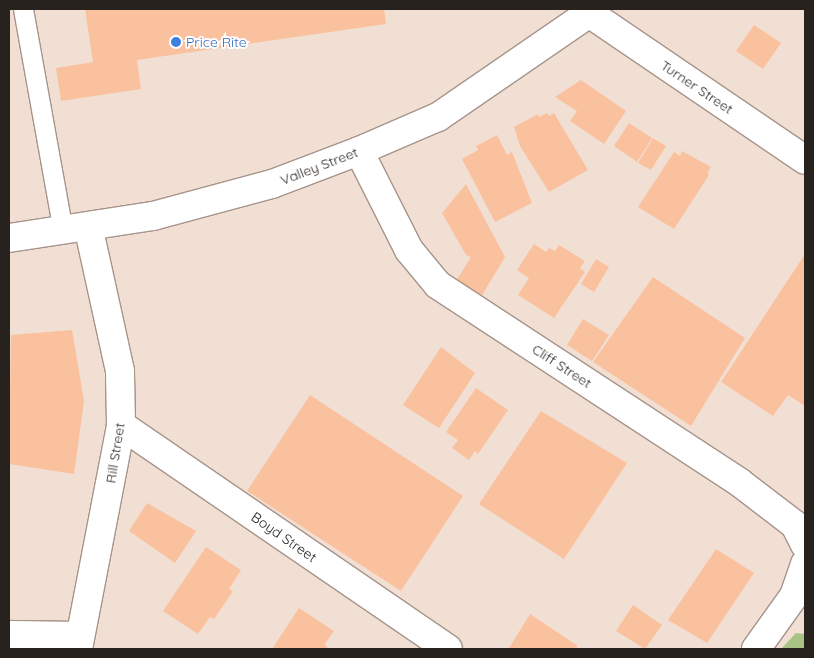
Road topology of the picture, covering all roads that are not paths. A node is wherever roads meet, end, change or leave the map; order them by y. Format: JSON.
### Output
{"nodes":[{"id":1,"x":23,"y":9,"type":"edge"},
{"id":2,"x":592,"y":11,"type":"edge"},
{"id":3,"x":359,"y":151,"type":"junction"},
{"id":4,"x":805,"y":160,"type":"edge"},
{"id":5,"x":76,"y":228,"type":"junction"},
{"id":6,"x":9,"y":238,"type":"edge"},
{"id":7,"x":121,"y":425,"type":"junction"},
{"id":8,"x":805,"y":545,"type":"edge"},
{"id":9,"x":805,"y":564,"type":"edge"},
{"id":10,"x":9,"y":635,"type":"edge"},
{"id":11,"x":79,"y":643,"type":"edge"},
{"id":12,"x":448,"y":649,"type":"edge"},
{"id":13,"x":756,"y":649,"type":"edge"}],
"edges":[{"from":1,"to":5,"type":"lane"},
{"from":2,"to":3,"type":"street","name":"Valley Street"},
{"from":2,"to":4,"type":"street","name":"Turner Street"},
{"from":3,"to":5,"type":"street","name":"Valley Street"},
{"from":3,"to":8,"type":"street","name":"Cliff Street"},
{"from":5,"to":6,"type":"street","name":"Valley Street"},
{"from":5,"to":7,"type":"street","name":"Rill Street"},
{"from":7,"to":11,"type":"street","name":"Rill Street"},
{"from":7,"to":12,"type":"street","name":"Boyd Street"},
{"from":9,"to":13,"type":"street"},
{"from":10,"to":11,"type":"street"}]}
